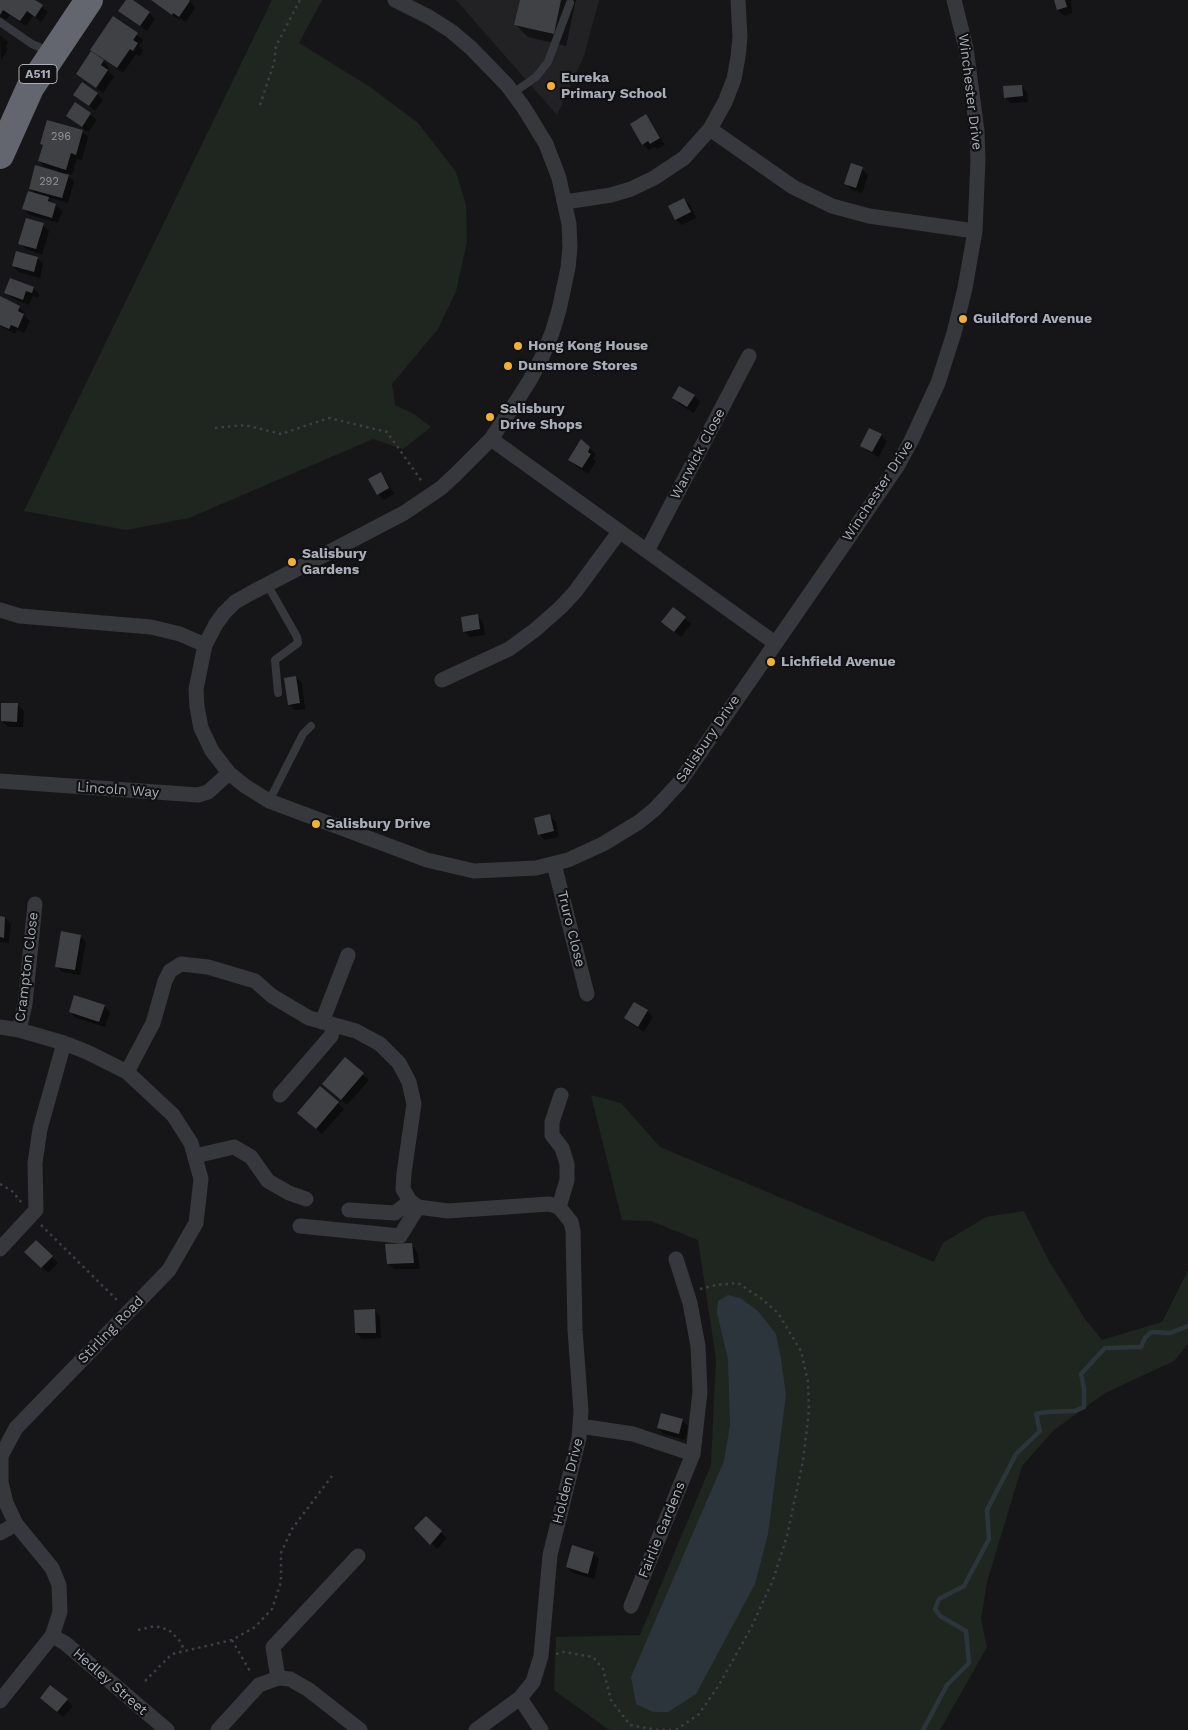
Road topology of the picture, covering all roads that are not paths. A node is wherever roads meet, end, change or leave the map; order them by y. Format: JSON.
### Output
{"nodes":[{"id":1,"x":89,"y":0,"type":"edge"},
{"id":2,"x":395,"y":0,"type":"edge"},
{"id":3,"x":738,"y":0,"type":"edge"},
{"id":4,"x":954,"y":0,"type":"edge"},
{"id":5,"x":570,"y":3,"type":"dead end"},
{"id":6,"x":0,"y":22,"type":"edge"},
{"id":7,"x":52,"y":53,"type":"junction"},
{"id":8,"x":513,"y":93,"type":"junction"},
{"id":9,"x":710,"y":129,"type":"junction"},
{"id":10,"x":0,"y":155,"type":"edge"},
{"id":11,"x":565,"y":202,"type":"junction"},
{"id":12,"x":975,"y":231,"type":"junction"},
{"id":13,"x":749,"y":356,"type":"dead end"},
{"id":14,"x":491,"y":439,"type":"junction"},
{"id":15,"x":619,"y":532,"type":"junction"},
{"id":16,"x":647,"y":551,"type":"junction"},
{"id":17,"x":267,"y":584,"type":"junction"},
{"id":18,"x":0,"y":610,"type":"edge"},
{"id":19,"x":775,"y":643,"type":"junction"},
{"id":20,"x":205,"y":645,"type":"junction"},
{"id":21,"x":442,"y":680,"type":"dead end"},
{"id":22,"x":278,"y":693,"type":"dead end"},
{"id":23,"x":311,"y":726,"type":"dead end"},
{"id":24,"x":229,"y":773,"type":"junction"},
{"id":25,"x":0,"y":781,"type":"edge"},
{"id":26,"x":269,"y":801,"type":"junction"},
{"id":27,"x":554,"y":864,"type":"junction"},
{"id":28,"x":35,"y":904,"type":"dead end"},
{"id":29,"x":348,"y":956,"type":"dead end"},
{"id":30,"x":587,"y":994,"type":"dead end"},
{"id":31,"x":328,"y":1024,"type":"junction"},
{"id":32,"x":0,"y":1027,"type":"edge"},
{"id":33,"x":18,"y":1030,"type":"junction"},
{"id":34,"x":64,"y":1043,"type":"junction"},
{"id":35,"x":127,"y":1072,"type":"junction"},
{"id":36,"x":280,"y":1095,"type":"dead end"},
{"id":37,"x":561,"y":1095,"type":"dead end"},
{"id":38,"x":195,"y":1156,"type":"junction"},
{"id":39,"x":306,"y":1200,"type":"dead end"},
{"id":40,"x":414,"y":1204,"type":"junction"},
{"id":41,"x":559,"y":1207,"type":"junction"},
{"id":42,"x":349,"y":1210,"type":"dead end"},
{"id":43,"x":300,"y":1226,"type":"dead end"},
{"id":44,"x":0,"y":1249,"type":"edge"},
{"id":45,"x":676,"y":1259,"type":"dead end"},
{"id":46,"x":580,"y":1426,"type":"junction"},
{"id":47,"x":5,"y":1438,"type":"edge"},
{"id":48,"x":693,"y":1454,"type":"junction"},
{"id":49,"x":16,"y":1524,"type":"junction"},
{"id":50,"x":0,"y":1533,"type":"edge"},
{"id":51,"x":358,"y":1556,"type":"dead end"},
{"id":52,"x":631,"y":1606,"type":"dead end"},
{"id":53,"x":52,"y":1636,"type":"junction"},
{"id":54,"x":278,"y":1678,"type":"junction"},
{"id":55,"x":520,"y":1698,"type":"junction"},
{"id":56,"x":0,"y":1701,"type":"edge"},
{"id":57,"x":166,"y":1730,"type":"edge"},
{"id":58,"x":218,"y":1730,"type":"edge"},
{"id":59,"x":360,"y":1730,"type":"edge"},
{"id":60,"x":476,"y":1730,"type":"edge"},
{"id":61,"x":542,"y":1730,"type":"edge"}],
"edges":[{"from":1,"to":7,"type":"highway","number":"A511"},
{"from":2,"to":8,"type":"street"},
{"from":3,"to":9,"type":"street"},
{"from":4,"to":12,"type":"street","name":"Winchester Drive"},
{"from":5,"to":8,"type":"lane"},
{"from":6,"to":7,"type":"lane"},
{"from":7,"to":10,"type":"highway","number":"A511"},
{"from":8,"to":11,"type":"street"},
{"from":9,"to":11,"type":"street"},
{"from":9,"to":12,"type":"street"},
{"from":11,"to":14,"type":"street","name":"Salisbury Drive"},
{"from":12,"to":19,"type":"street","name":"Winchester Drive"},
{"from":13,"to":16,"type":"street","name":"Warwick Close"},
{"from":14,"to":15,"type":"street"},
{"from":14,"to":17,"type":"street","name":"Salisbury Drive"},
{"from":15,"to":16,"type":"street"},
{"from":15,"to":21,"type":"street"},
{"from":16,"to":19,"type":"street"},
{"from":17,"to":20,"type":"street","name":"Salisbury Drive"},
{"from":17,"to":22,"type":"lane"},
{"from":18,"to":20,"type":"street"},
{"from":19,"to":27,"type":"street","name":"Salisbury Drive"},
{"from":20,"to":24,"type":"street","name":"Salisbury Drive"},
{"from":23,"to":26,"type":"lane"},
{"from":24,"to":25,"type":"street","name":"Lincoln Way"},
{"from":24,"to":26,"type":"street","name":"Salisbury Drive"},
{"from":26,"to":27,"type":"street","name":"Salisbury Drive"},
{"from":27,"to":30,"type":"street","name":"Truro Close"},
{"from":28,"to":33,"type":"street","name":"Crampton Close"},
{"from":29,"to":31,"type":"street"},
{"from":31,"to":35,"type":"street"},
{"from":31,"to":36,"type":"street"},
{"from":31,"to":40,"type":"street"},
{"from":32,"to":33,"type":"street","name":"Stirling Road"},
{"from":33,"to":34,"type":"street","name":"Stirling Road"},
{"from":34,"to":35,"type":"street","name":"Stirling Road"},
{"from":34,"to":44,"type":"street"},
{"from":35,"to":38,"type":"street","name":"Stirling Road"},
{"from":37,"to":41,"type":"street"},
{"from":38,"to":39,"type":"street"},
{"from":38,"to":47,"type":"street","name":"Stirling Road"},
{"from":40,"to":41,"type":"street"},
{"from":40,"to":42,"type":"street"},
{"from":40,"to":43,"type":"street"},
{"from":41,"to":46,"type":"street","name":"Holden Drive"},
{"from":45,"to":48,"type":"street","name":"Fairlie Gardens"},
{"from":46,"to":48,"type":"street"},
{"from":46,"to":55,"type":"street","name":"Holden Drive"},
{"from":47,"to":49,"type":"street","name":"Stirling Road"},
{"from":48,"to":52,"type":"street","name":"Fairlie Gardens"},
{"from":49,"to":50,"type":"street"},
{"from":49,"to":53,"type":"street","name":"Stirling Road"},
{"from":51,"to":54,"type":"street"},
{"from":53,"to":56,"type":"street","name":"Stirling Road"},
{"from":53,"to":57,"type":"street","name":"Hedley Street"},
{"from":54,"to":58,"type":"street"},
{"from":54,"to":59,"type":"street"},
{"from":55,"to":60,"type":"street","name":"Holden Drive"},
{"from":55,"to":61,"type":"street"}]}
